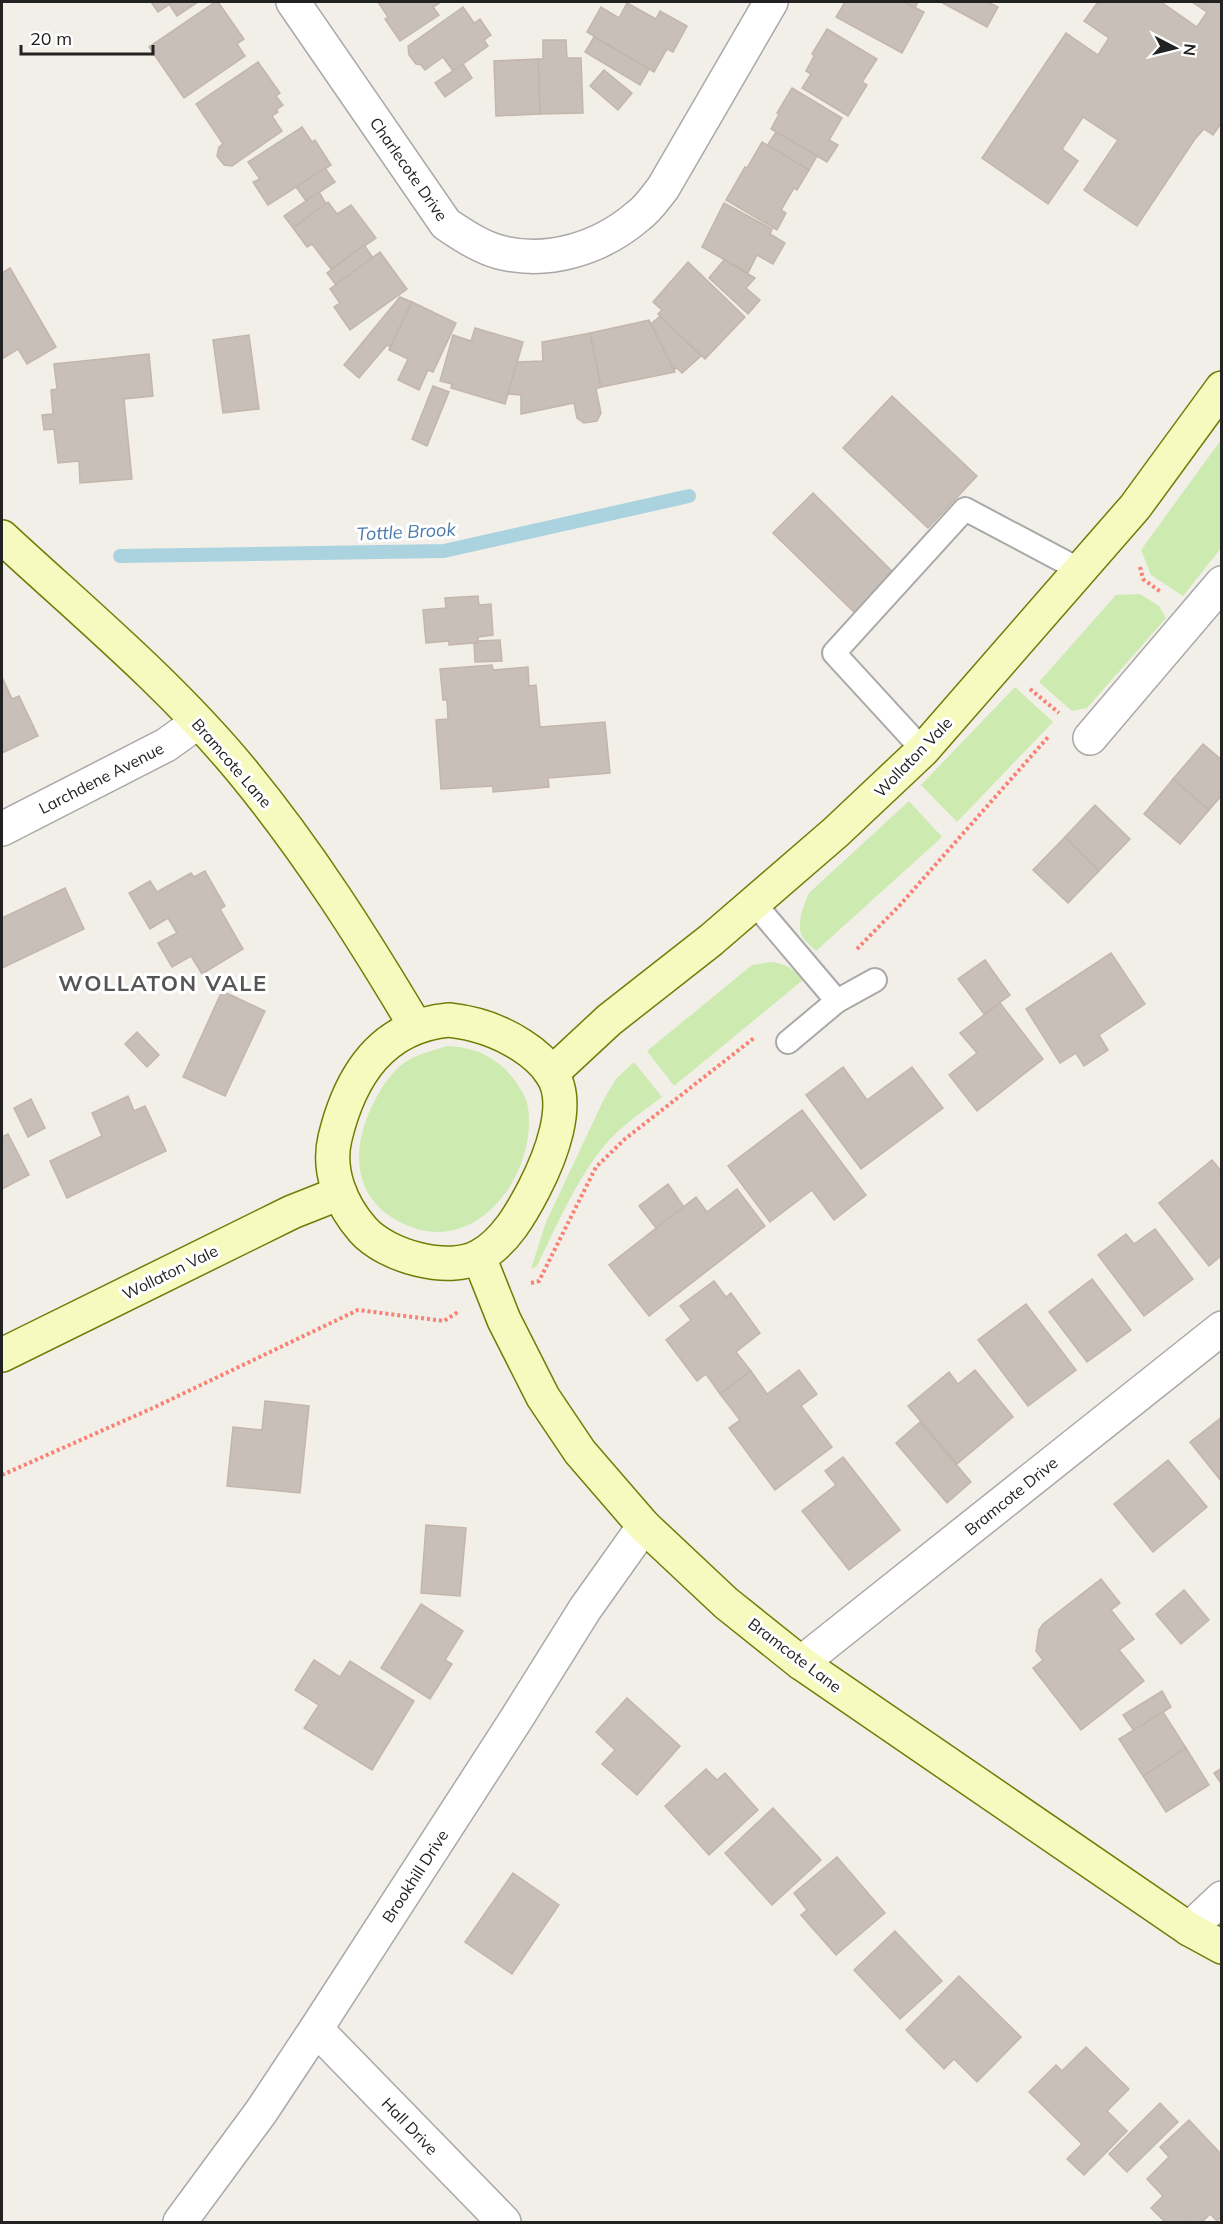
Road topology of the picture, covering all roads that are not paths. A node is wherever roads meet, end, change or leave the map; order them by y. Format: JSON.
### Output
{"nodes":[{"id":1,"x":292,"y":2,"type":"edge"},
{"id":2,"x":771,"y":2,"type":"edge"},
{"id":3,"x":1221,"y":388,"type":"edge"},
{"id":4,"x":2,"y":537,"type":"edge"},
{"id":5,"x":1080,"y":570,"type":"junction"},
{"id":6,"x":1221,"y":583,"type":"edge"},
{"id":7,"x":198,"y":722,"type":"junction"},
{"id":8,"x":1078,"y":728,"type":"road end"},
{"id":9,"x":923,"y":750,"type":"junction"},
{"id":10,"x":2,"y":829,"type":"edge"},
{"id":11,"x":754,"y":903,"type":"junction"},
{"id":12,"x":875,"y":980,"type":"dead end"},
{"id":13,"x":837,"y":1001,"type":"junction"},
{"id":14,"x":416,"y":1027,"type":"junction"},
{"id":15,"x":788,"y":1041,"type":"dead end"},
{"id":16,"x":552,"y":1073,"type":"junction"},
{"id":17,"x":340,"y":1193,"type":"junction"},
{"id":18,"x":479,"y":1257,"type":"junction"},
{"id":19,"x":1221,"y":1328,"type":"edge"},
{"id":20,"x":2,"y":1355,"type":"edge"},
{"id":21,"x":644,"y":1526,"type":"junction"},
{"id":22,"x":801,"y":1663,"type":"junction"},
{"id":23,"x":1221,"y":1898,"type":"edge"},
{"id":24,"x":1189,"y":1929,"type":"junction"},
{"id":25,"x":1221,"y":1947,"type":"edge"},
{"id":26,"x":316,"y":2029,"type":"junction"},
{"id":27,"x":180,"y":2223,"type":"edge"},
{"id":28,"x":504,"y":2223,"type":"edge"}],
"edges":[{"from":1,"to":2,"type":"street","name":"Charlecote Drive"},
{"from":3,"to":5,"type":"street","name":"Wollaton Vale"},
{"from":4,"to":7,"type":"street","name":"Bramcote Lane"},
{"from":5,"to":9,"type":"street","name":"Wollaton Vale"},
{"from":5,"to":9,"type":"lane"},
{"from":6,"to":8,"type":"street"},
{"from":7,"to":10,"type":"street","name":"Larchdene Avenue"},
{"from":7,"to":14,"type":"street","name":"Bramcote Lane"},
{"from":9,"to":11,"type":"street","name":"Wollaton Vale"},
{"from":11,"to":13,"type":"lane"},
{"from":11,"to":16,"type":"street","name":"Wollaton Vale"},
{"from":12,"to":13,"type":"lane"},
{"from":13,"to":15,"type":"lane"},
{"from":14,"to":16,"type":"street"},
{"from":14,"to":17,"type":"street"},
{"from":16,"to":18,"type":"street"},
{"from":17,"to":18,"type":"street"},
{"from":17,"to":20,"type":"street","name":"Wollaton Vale"},
{"from":18,"to":21,"type":"street","name":"Bramcote Lane"},
{"from":19,"to":22,"type":"street","name":"Bramcote Drive"},
{"from":21,"to":22,"type":"street","name":"Bramcote Lane"},
{"from":21,"to":26,"type":"street","name":"Brookhill Drive"},
{"from":22,"to":24,"type":"street","name":"Bramcote Lane"},
{"from":23,"to":24,"type":"street"},
{"from":24,"to":25,"type":"street","name":"Bramcote Lane"},
{"from":26,"to":27,"type":"street","name":"Brookhill Drive"},
{"from":26,"to":28,"type":"street","name":"Hall Drive"}]}
